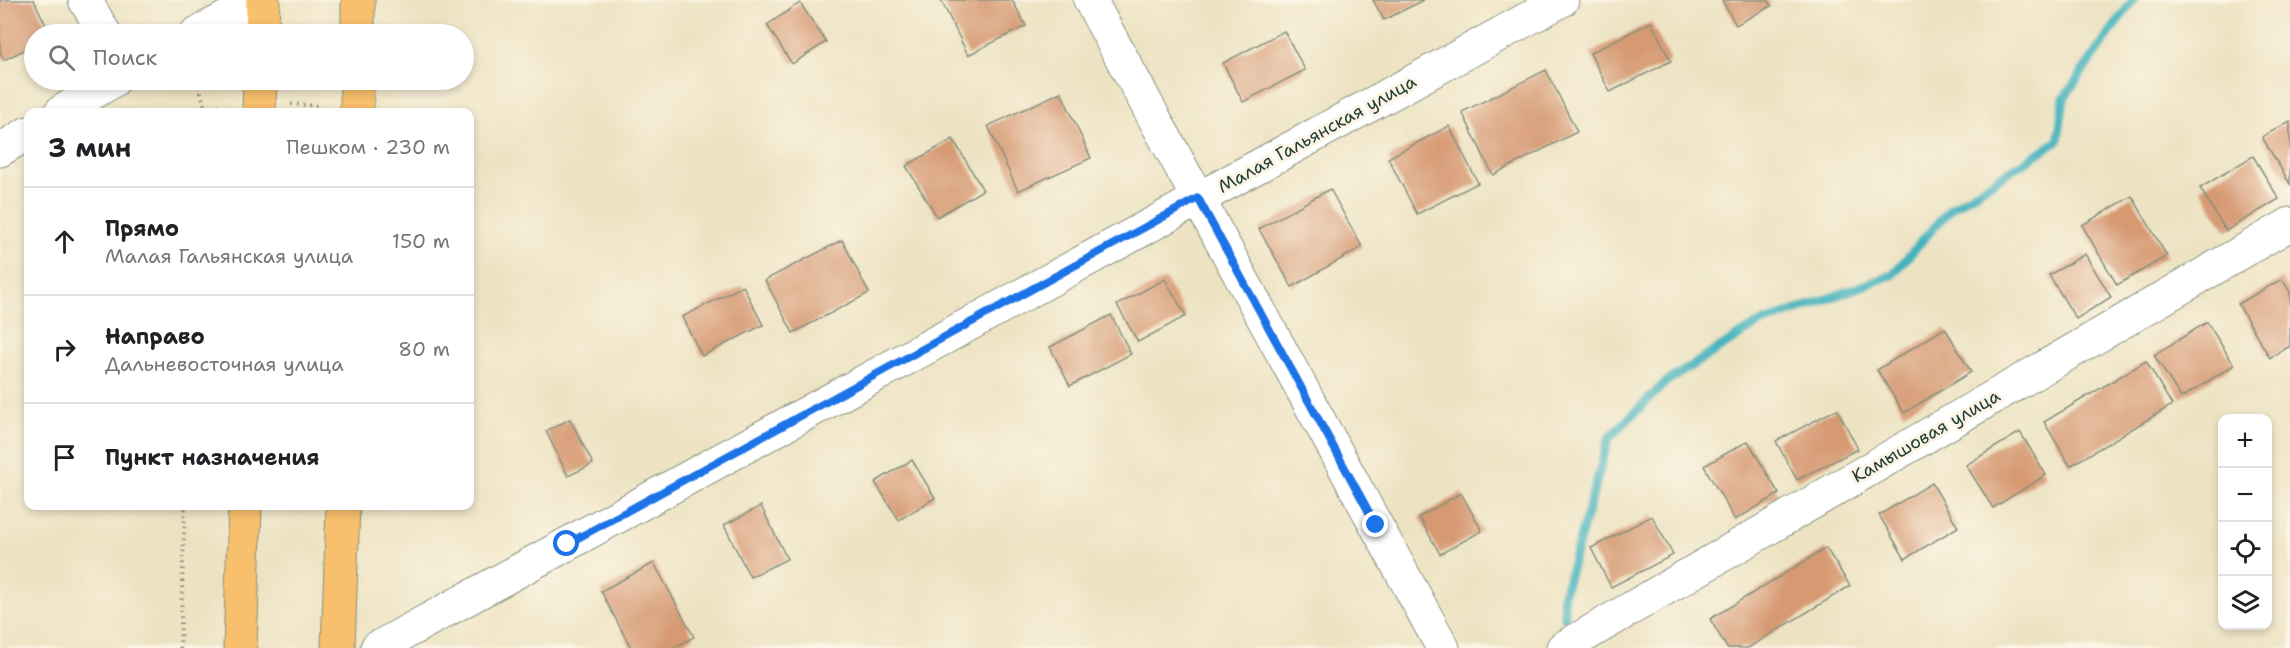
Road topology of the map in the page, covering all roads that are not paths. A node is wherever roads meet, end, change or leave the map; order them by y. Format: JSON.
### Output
{"nodes":[{"id":1,"x":86,"y":0,"type":"edge"},
{"id":2,"x":261,"y":0,"type":"edge"},
{"id":3,"x":358,"y":0,"type":"edge"},
{"id":4,"x":1090,"y":0,"type":"edge"},
{"id":5,"x":1562,"y":0,"type":"edge"},
{"id":6,"x":99,"y":24,"type":"edge"},
{"id":7,"x":214,"y":24,"type":"edge"},
{"id":8,"x":262,"y":24,"type":"edge"},
{"id":9,"x":358,"y":24,"type":"edge"},
{"id":10,"x":97,"y":90,"type":"edge"},
{"id":11,"x":265,"y":90,"type":"edge"},
{"id":12,"x":357,"y":90,"type":"edge"},
{"id":13,"x":68,"y":108,"type":"edge"},
{"id":14,"x":274,"y":108,"type":"edge"},
{"id":15,"x":357,"y":108,"type":"edge"},
{"id":16,"x":24,"y":135,"type":"edge"},
{"id":17,"x":0,"y":150,"type":"edge"},
{"id":18,"x":1198,"y":198,"type":"junction"},
{"id":19,"x":2290,"y":224,"type":"edge"},
{"id":20,"x":245,"y":510,"type":"edge"},
{"id":21,"x":343,"y":510,"type":"edge"},
{"id":22,"x":240,"y":648,"type":"edge"},
{"id":23,"x":338,"y":648,"type":"edge"},
{"id":24,"x":378,"y":648,"type":"edge"},
{"id":25,"x":1443,"y":648,"type":"edge"},
{"id":26,"x":1563,"y":648,"type":"edge"}],
"edges":[{"from":1,"to":6,"type":"street"},
{"from":2,"to":7,"type":"street"},
{"from":2,"to":8,"type":"main road"},
{"from":3,"to":9,"type":"main road"},
{"from":4,"to":18,"type":"street"},
{"from":5,"to":18,"type":"street","name":"Малая Гальянская улица"},
{"from":10,"to":13,"type":"street"},
{"from":11,"to":14,"type":"main road"},
{"from":12,"to":15,"type":"main road"},
{"from":16,"to":17,"type":"street"},
{"from":18,"to":24,"type":"street","name":"Малая Гальянская улица"},
{"from":18,"to":25,"type":"street"},
{"from":19,"to":26,"type":"street","name":"Камышовая улица"},
{"from":20,"to":22,"type":"main road"},
{"from":21,"to":23,"type":"main road"}]}
